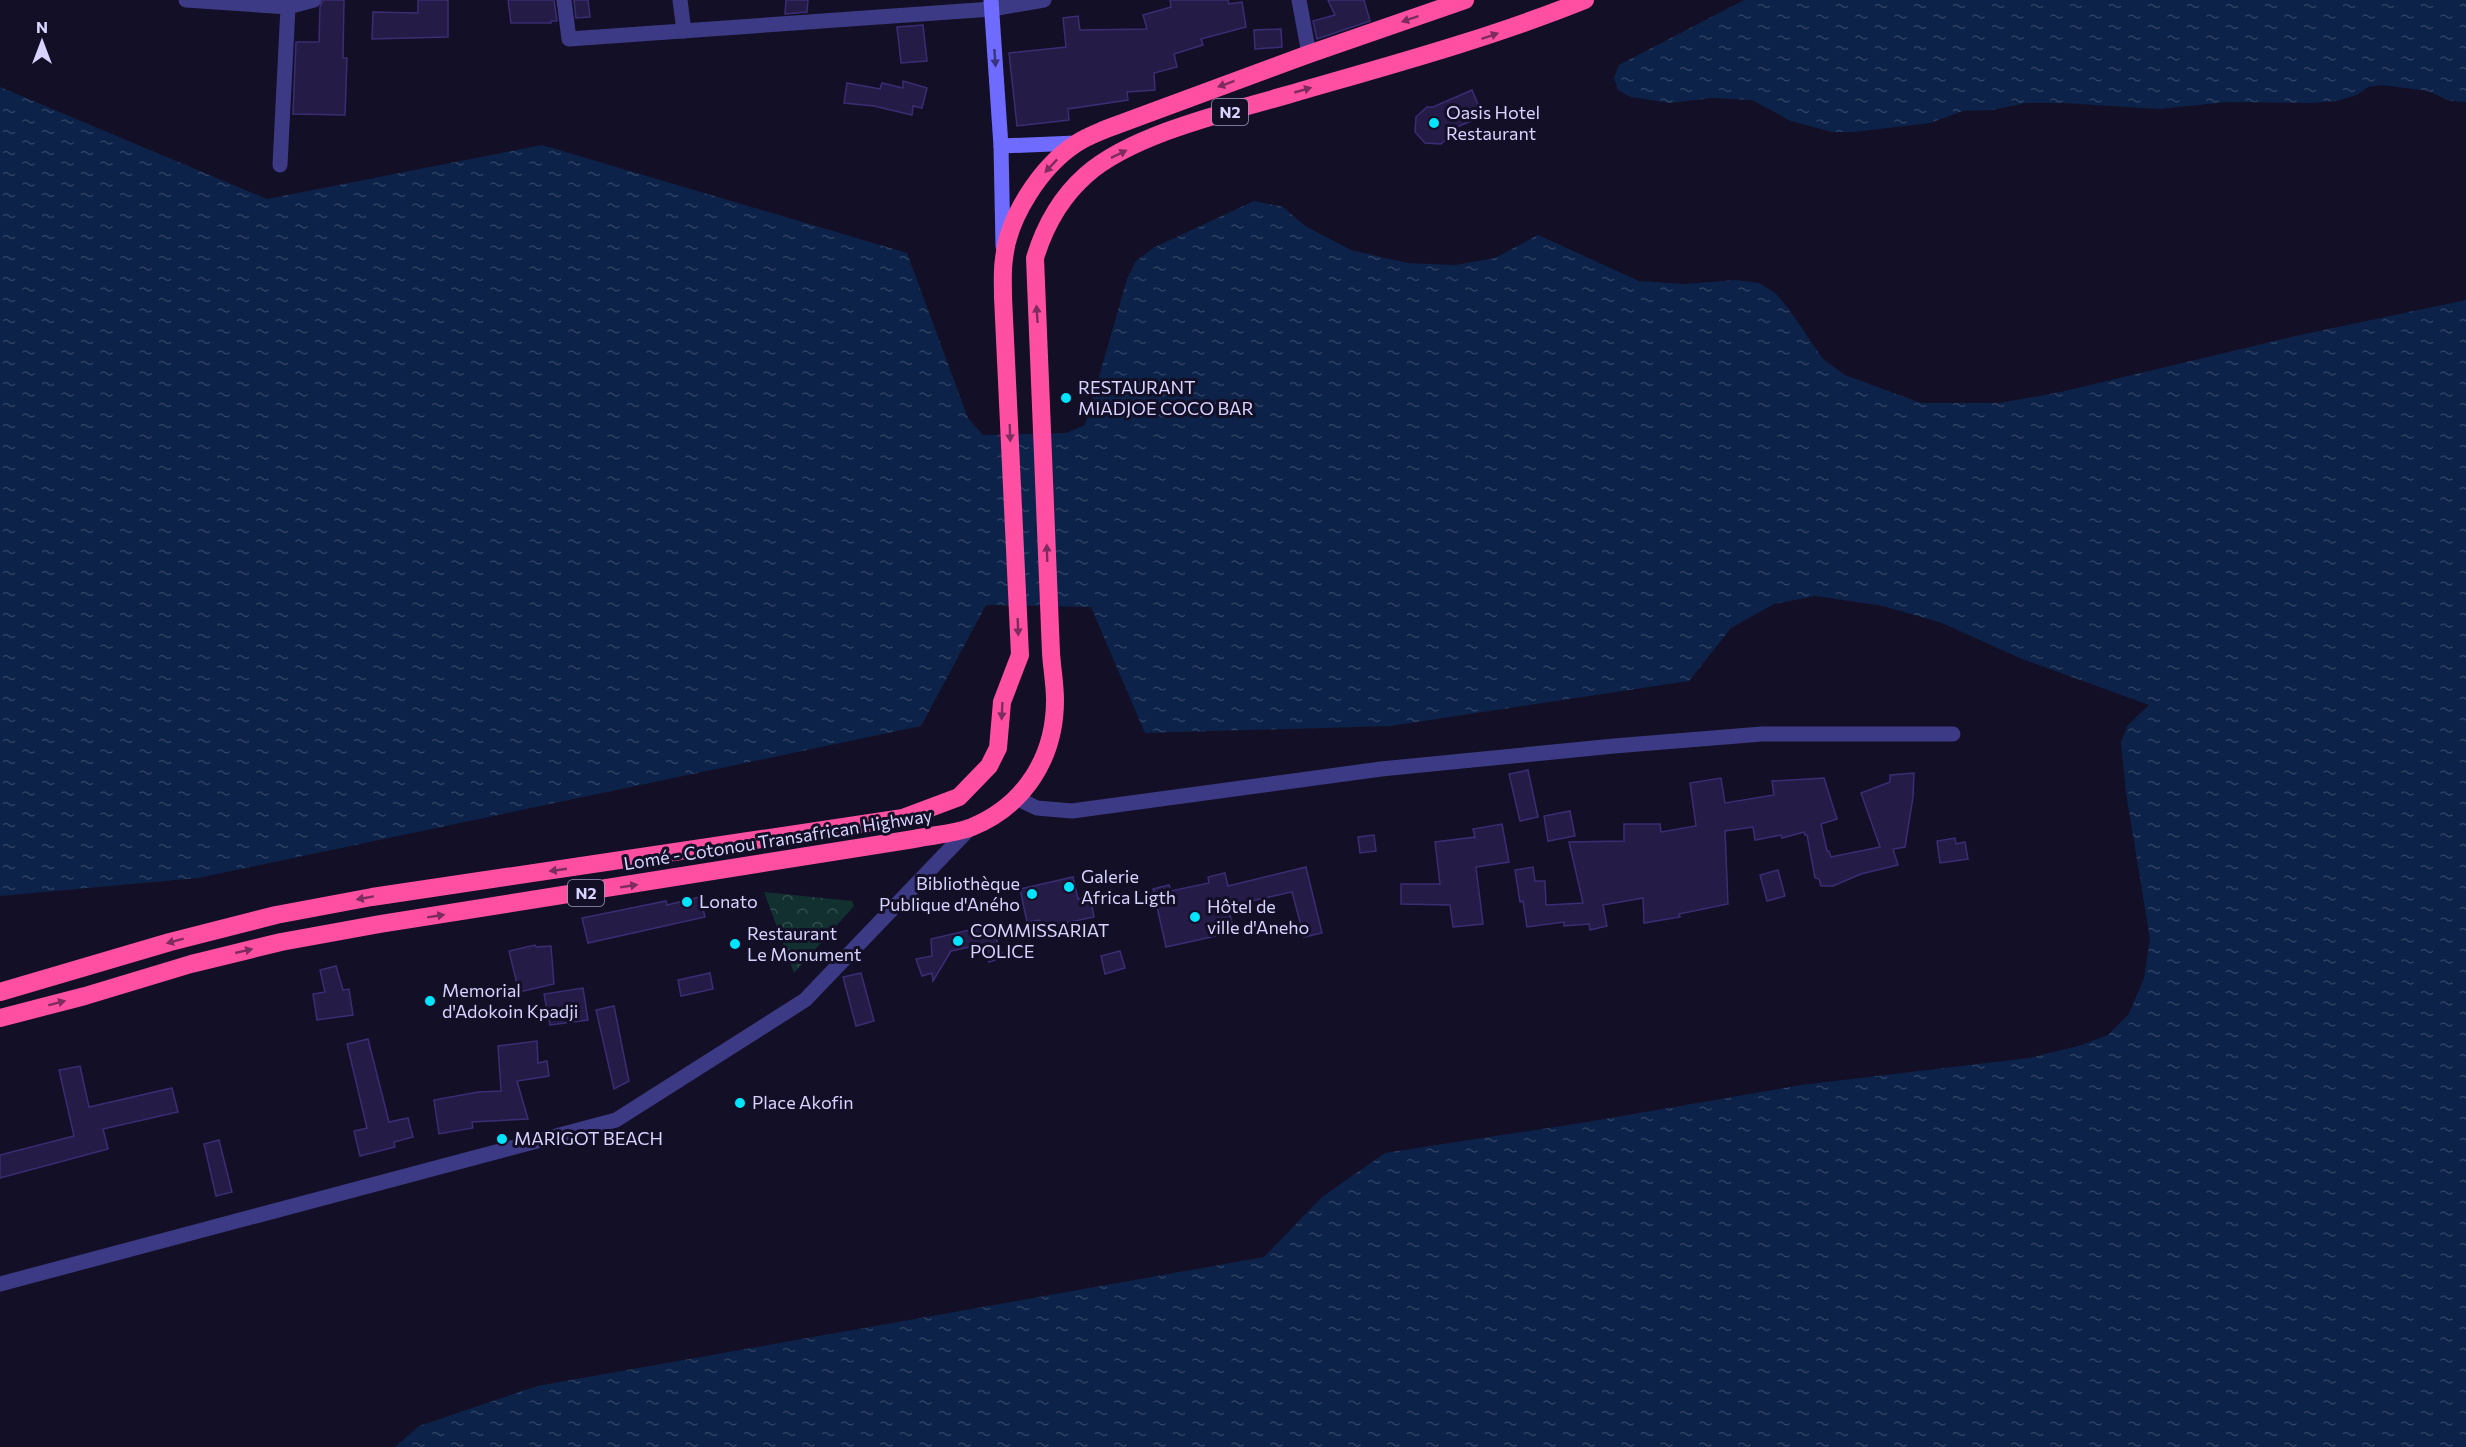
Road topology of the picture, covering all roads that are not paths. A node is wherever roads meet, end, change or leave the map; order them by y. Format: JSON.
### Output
{"nodes":[{"id":1,"x":186,"y":0,"type":"edge"},
{"id":2,"x":314,"y":0,"type":"edge"},
{"id":3,"x":564,"y":0,"type":"edge"},
{"id":4,"x":680,"y":0,"type":"edge"},
{"id":5,"x":1044,"y":0,"type":"edge"},
{"id":6,"x":1299,"y":0,"type":"edge"},
{"id":7,"x":1465,"y":0,"type":"edge"},
{"id":8,"x":1585,"y":0,"type":"edge"},
{"id":9,"x":991,"y":5,"type":"edge"},
{"id":10,"x":288,"y":7,"type":"junction"},
{"id":11,"x":684,"y":31,"type":"junction"},
{"id":12,"x":1309,"y":54,"type":"junction"},
{"id":13,"x":1076,"y":143,"type":"junction"},
{"id":14,"x":1001,"y":146,"type":"junction"},
{"id":15,"x":280,"y":165,"type":"dead end"},
{"id":16,"x":1004,"y":258,"type":"junction"},
{"id":17,"x":1953,"y":734,"type":"dead end"},
{"id":18,"x":1018,"y":799,"type":"junction"},
{"id":19,"x":970,"y":828,"type":"junction"},
{"id":20,"x":0,"y":992,"type":"edge"},
{"id":21,"x":0,"y":1018,"type":"edge"},
{"id":22,"x":0,"y":1284,"type":"edge"}],
"edges":[{"from":1,"to":10,"type":"street"},
{"from":2,"to":10,"type":"street"},
{"from":3,"to":11,"type":"street"},
{"from":4,"to":11,"type":"street"},
{"from":5,"to":9,"type":"street"},
{"from":6,"to":12,"type":"street"},
{"from":7,"to":12,"type":"highway","number":"N2","one_way":true},
{"from":18,"to":8,"type":"highway","name":"Lomé - Cotonou Transafrican Highway","number":"N2","one_way":true},
{"from":9,"to":11,"type":"street"},
{"from":9,"to":14,"type":"street","one_way":true},
{"from":10,"to":15,"type":"street"},
{"from":12,"to":13,"type":"highway","number":"N2","one_way":true},
{"from":13,"to":14,"type":"street"},
{"from":13,"to":16,"type":"highway","number":"N2","one_way":true},
{"from":14,"to":16,"type":"street"},
{"from":16,"to":20,"type":"highway","name":"Lomé - Cotonou Transafrican Highway","number":"N2","one_way":true},
{"from":17,"to":18,"type":"street"},
{"from":18,"to":19,"type":"highway","name":"Lomé - Cotonou Transafrican Highway","number":"N2"},
{"from":21,"to":19,"type":"highway","name":"Lomé - Cotonou Transafrican Highway","number":"N2","one_way":true},
{"from":19,"to":22,"type":"street"}]}
